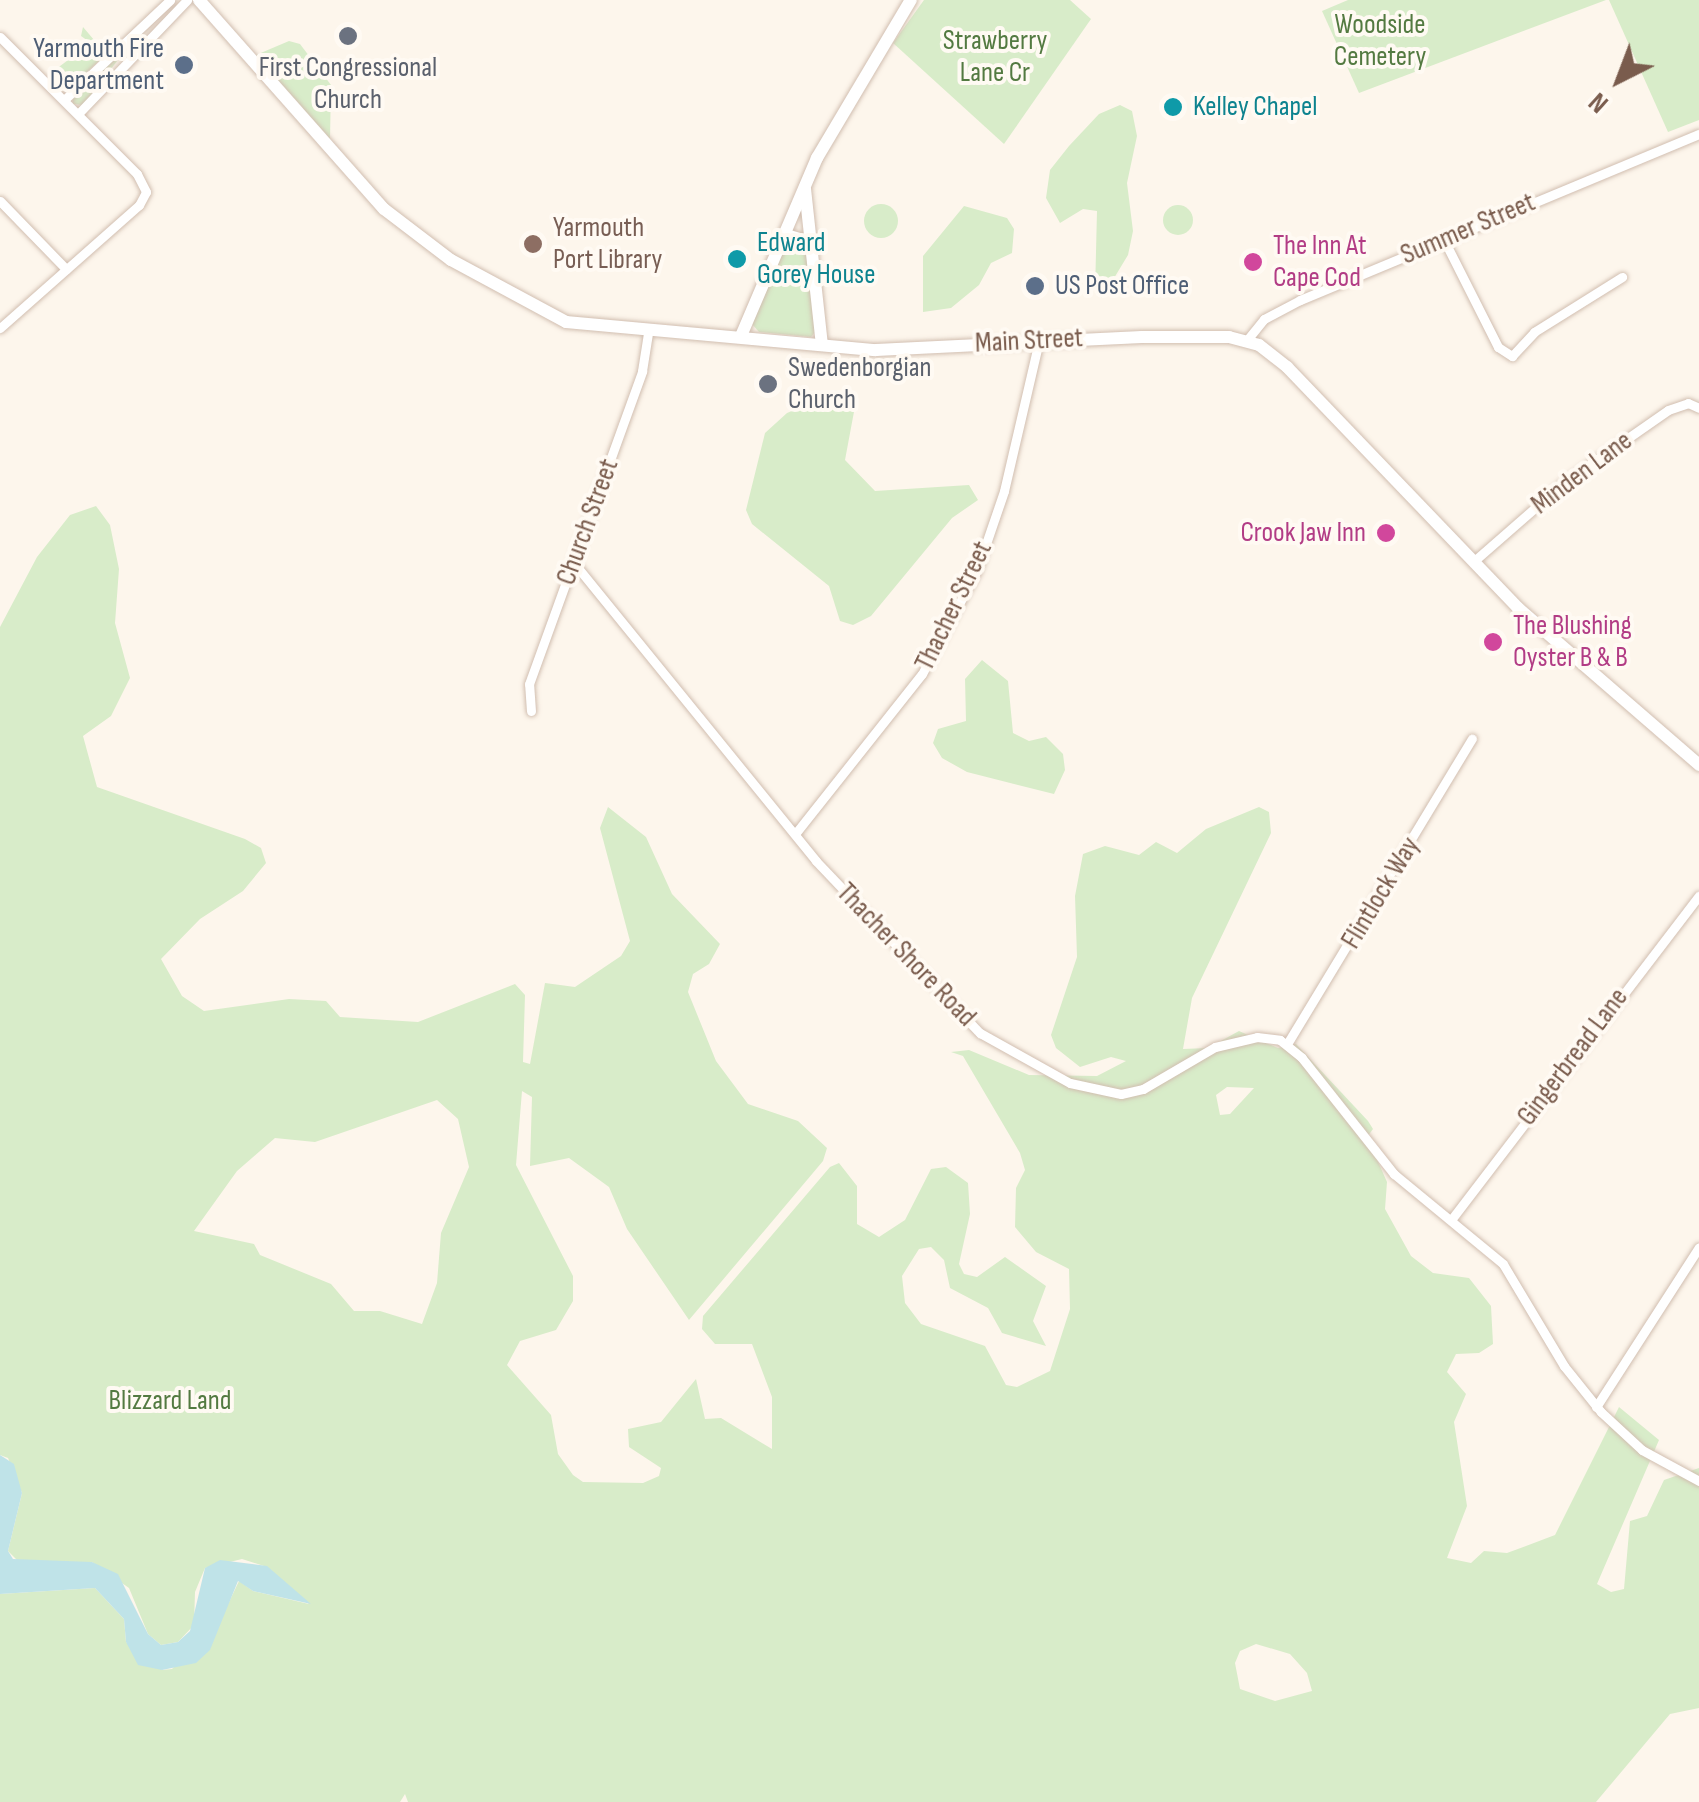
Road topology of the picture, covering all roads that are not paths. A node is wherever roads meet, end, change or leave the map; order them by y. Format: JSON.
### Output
{"nodes":[{"id":1,"x":170,"y":0,"type":"edge"},
{"id":2,"x":187,"y":0,"type":"edge"},
{"id":3,"x":199,"y":0,"type":"edge"},
{"id":4,"x":911,"y":0,"type":"edge"},
{"id":5,"x":0,"y":37,"type":"edge"},
{"id":6,"x":10,"y":46,"type":"junction"},
{"id":7,"x":0,"y":57,"type":"edge"},
{"id":8,"x":64,"y":100,"type":"junction"},
{"id":9,"x":78,"y":114,"type":"junction"},
{"id":10,"x":1699,"y":134,"type":"edge"},
{"id":11,"x":806,"y":183,"type":"junction"},
{"id":12,"x":0,"y":201,"type":"edge"},
{"id":13,"x":783,"y":232,"type":"junction"},
{"id":14,"x":1444,"y":240,"type":"junction"},
{"id":15,"x":812,"y":241,"type":"junction"},
{"id":16,"x":66,"y":269,"type":"junction"},
{"id":17,"x":1622,"y":277,"type":"dead end"},
{"id":18,"x":0,"y":328,"type":"edge"},
{"id":19,"x":648,"y":332,"type":"junction"},
{"id":20,"x":741,"y":336,"type":"junction"},
{"id":21,"x":1039,"y":340,"type":"junction"},
{"id":22,"x":1248,"y":340,"type":"junction"},
{"id":23,"x":822,"y":345,"type":"junction"},
{"id":24,"x":1699,"y":408,"type":"edge"},
{"id":25,"x":1473,"y":562,"type":"junction"},
{"id":26,"x":574,"y":563,"type":"junction"},
{"id":27,"x":530,"y":711,"type":"dead end"},
{"id":28,"x":1472,"y":739,"type":"dead end"},
{"id":29,"x":1699,"y":766,"type":"edge"},
{"id":30,"x":795,"y":834,"type":"junction"},
{"id":31,"x":1699,"y":896,"type":"edge"},
{"id":32,"x":1286,"y":1044,"type":"junction"},
{"id":33,"x":1451,"y":1220,"type":"junction"},
{"id":34,"x":1699,"y":1247,"type":"edge"},
{"id":35,"x":1596,"y":1407,"type":"junction"},
{"id":36,"x":1699,"y":1482,"type":"edge"}],
"edges":[{"from":1,"to":8,"type":"street"},
{"from":2,"to":9,"type":"street"},
{"from":3,"to":19,"type":"main road","name":"Main Street"},
{"from":4,"to":11,"type":"main road"},
{"from":5,"to":6,"type":"street"},
{"from":6,"to":7,"type":"street"},
{"from":6,"to":8,"type":"street"},
{"from":8,"to":9,"type":"street"},
{"from":9,"to":16,"type":"street"},
{"from":10,"to":14,"type":"street","name":"Summer Street"},
{"from":11,"to":13,"type":"main road"},
{"from":11,"to":15,"type":"main road"},
{"from":12,"to":16,"type":"street"},
{"from":13,"to":15,"type":"street"},
{"from":13,"to":20,"type":"main road"},
{"from":14,"to":17,"type":"street"},
{"from":14,"to":22,"type":"street","name":"Summer Street"},
{"from":15,"to":23,"type":"main road"},
{"from":16,"to":18,"type":"street"},
{"from":19,"to":20,"type":"main road","name":"Main Street"},
{"from":19,"to":26,"type":"street","name":"Church Street"},
{"from":20,"to":23,"type":"main road","name":"Main Street"},
{"from":21,"to":22,"type":"main road","name":"Main Street"},
{"from":21,"to":23,"type":"main road","name":"Main Street"},
{"from":21,"to":30,"type":"street","name":"Thacher Street"},
{"from":22,"to":25,"type":"main road"},
{"from":24,"to":25,"type":"street","name":"Minden Lane"},
{"from":25,"to":29,"type":"main road"},
{"from":26,"to":27,"type":"street","name":"Church Street"},
{"from":26,"to":30,"type":"street","name":"Thacher Shore Road"},
{"from":28,"to":32,"type":"street","name":"Flintlock Way"},
{"from":30,"to":32,"type":"street","name":"Thacher Shore Road"},
{"from":31,"to":33,"type":"street","name":"Gingerbread Lane"},
{"from":32,"to":33,"type":"street"},
{"from":33,"to":35,"type":"street"},
{"from":34,"to":35,"type":"street"},
{"from":35,"to":36,"type":"street"}]}
